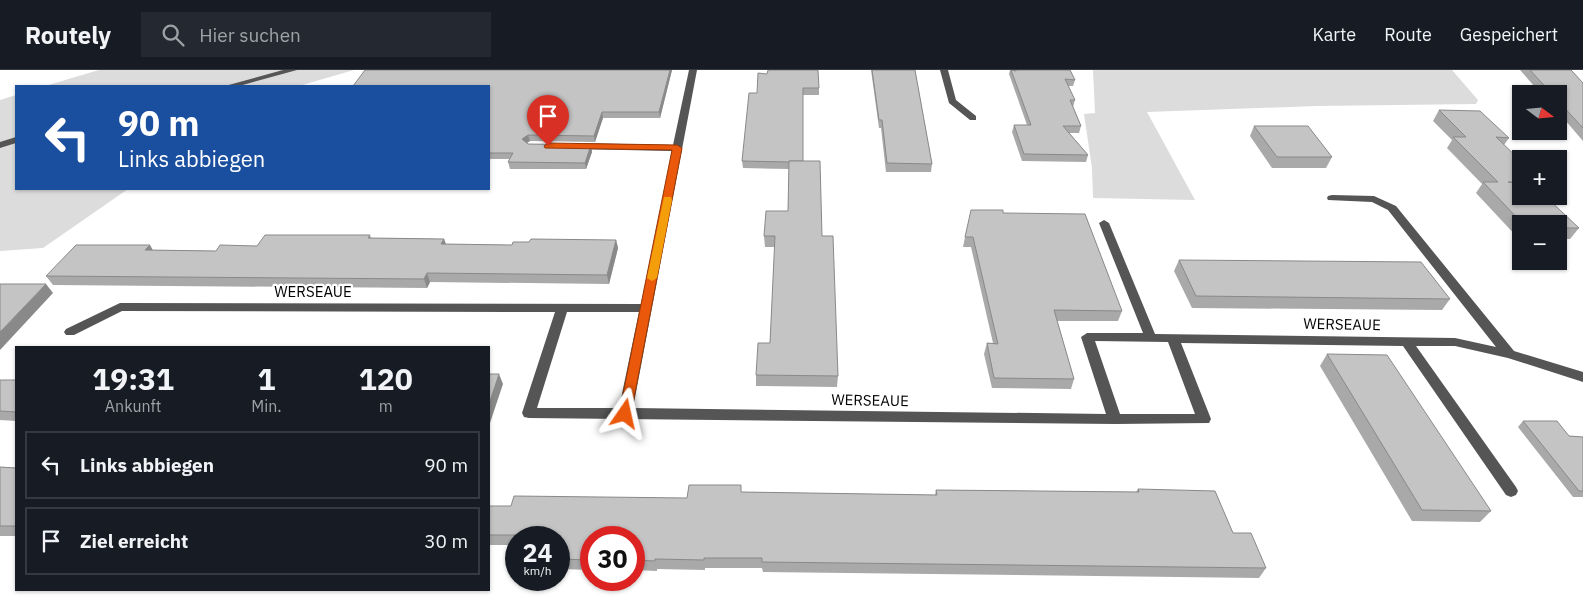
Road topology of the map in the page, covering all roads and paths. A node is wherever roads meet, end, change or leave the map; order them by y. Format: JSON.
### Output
{"nodes":[{"id":1,"x":293,"y":70,"type":"edge"},
{"id":2,"x":693,"y":70,"type":"edge"},
{"id":3,"x":944,"y":70,"type":"edge"},
{"id":4,"x":234,"y":85,"type":"edge"},
{"id":5,"x":973,"y":118,"type":"dead end"},
{"id":6,"x":15,"y":140,"type":"edge"},
{"id":7,"x":0,"y":145,"type":"edge"},
{"id":8,"x":569,"y":146,"type":"edge"},
{"id":9,"x":677,"y":148,"type":"junction"},
{"id":10,"x":1332,"y":198,"type":"dead end"},
{"id":11,"x":1104,"y":223,"type":"dead end"},
{"id":12,"x":562,"y":308,"type":"junction"},
{"id":13,"x":646,"y":308,"type":"junction"},
{"id":14,"x":70,"y":332,"type":"dead end"},
{"id":15,"x":1151,"y":338,"type":"junction"},
{"id":16,"x":1173,"y":338,"type":"junction"},
{"id":17,"x":1406,"y":341,"type":"junction"},
{"id":18,"x":1509,"y":354,"type":"junction"},
{"id":19,"x":1583,"y":377,"type":"edge"},
{"id":20,"x":625,"y":414,"type":"junction"},
{"id":21,"x":1115,"y":419,"type":"junction"},
{"id":22,"x":1511,"y":492,"type":"dead end"}],
"edges":[{"from":1,"to":4,"type":"street"},
{"from":2,"to":9,"type":"street"},
{"from":3,"to":5,"type":"street"},
{"from":6,"to":7,"type":"street"},
{"from":8,"to":9,"type":"street"},
{"from":9,"to":13,"type":"street"},
{"from":10,"to":18,"type":"street"},
{"from":11,"to":15,"type":"street"},
{"from":12,"to":13,"type":"street","name":"WERSEAUE"},
{"from":12,"to":14,"type":"street","name":"WERSEAUE"},
{"from":12,"to":20,"type":"street","name":"WERSEAUE"},
{"from":13,"to":20,"type":"street"},
{"from":15,"to":16,"type":"street","name":"WERSEAUE"},
{"from":15,"to":21,"type":"street","name":"WERSEAUE"},
{"from":16,"to":17,"type":"street","name":"WERSEAUE"},
{"from":16,"to":21,"type":"street","name":"WERSEAUE"},
{"from":17,"to":18,"type":"street","name":"WERSEAUE"},
{"from":17,"to":22,"type":"street"},
{"from":18,"to":19,"type":"street","name":"WERSEAUE"},
{"from":20,"to":21,"type":"street","name":"WERSEAUE"}]}
